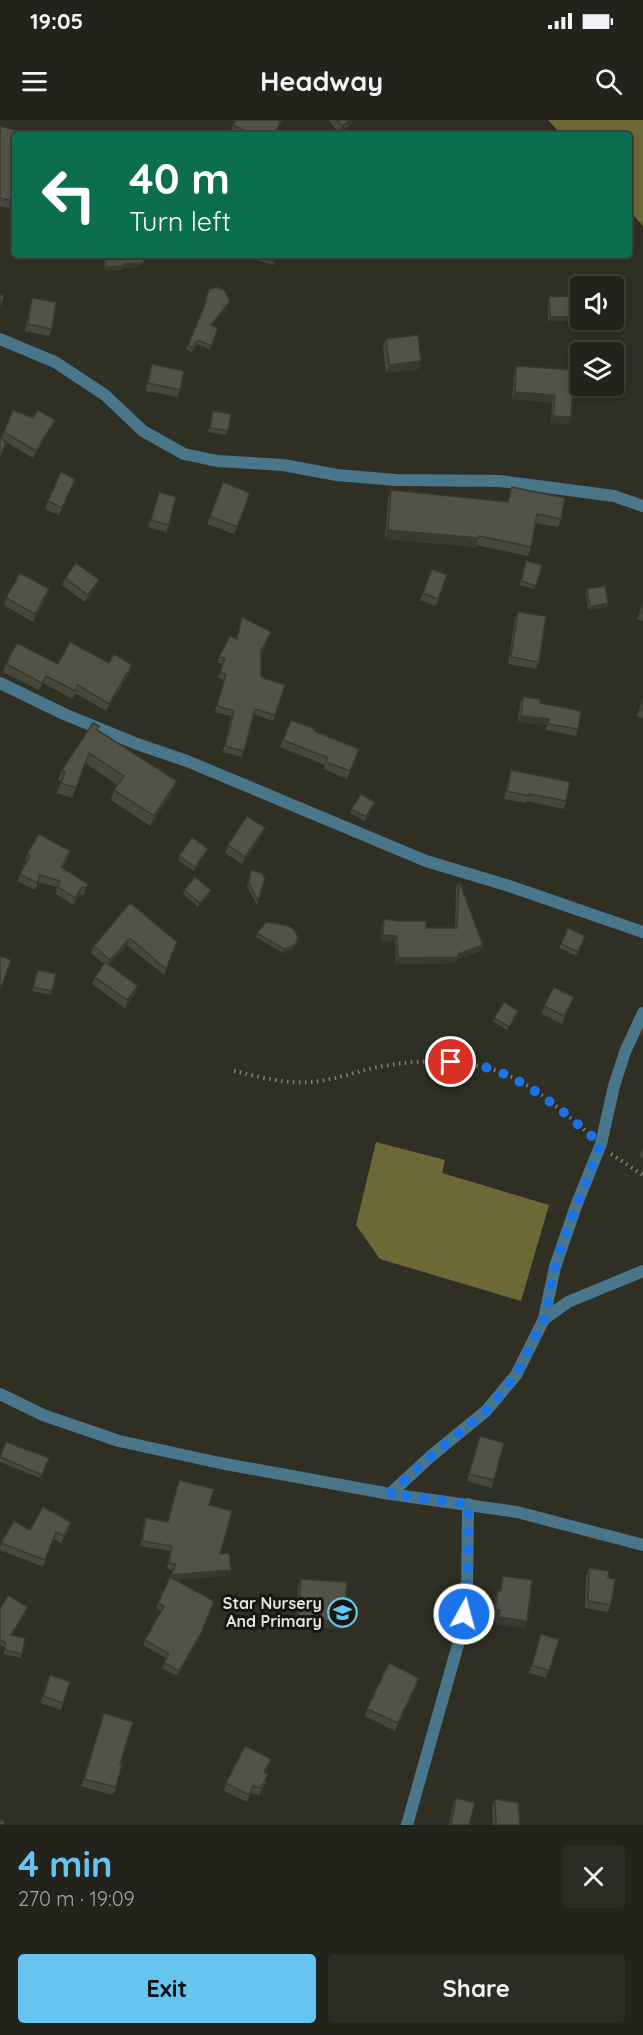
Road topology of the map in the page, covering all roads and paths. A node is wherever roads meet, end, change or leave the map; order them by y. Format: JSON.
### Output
{"nodes":[{"id":1,"x":0,"y":339,"type":"edge"},
{"id":2,"x":643,"y":507,"type":"edge"},
{"id":3,"x":0,"y":682,"type":"edge"},
{"id":4,"x":643,"y":932,"type":"edge"},
{"id":5,"x":643,"y":1013,"type":"edge"},
{"id":6,"x":234,"y":1071,"type":"dead end"},
{"id":7,"x":601,"y":1144,"type":"junction"},
{"id":8,"x":643,"y":1175,"type":"edge"},
{"id":9,"x":643,"y":1271,"type":"edge"},
{"id":10,"x":544,"y":1319,"type":"junction"},
{"id":11,"x":0,"y":1394,"type":"edge"},
{"id":12,"x":390,"y":1494,"type":"junction"},
{"id":13,"x":468,"y":1504,"type":"junction"},
{"id":14,"x":643,"y":1545,"type":"edge"},
{"id":15,"x":407,"y":1825,"type":"edge"}],
"edges":[{"from":1,"to":2,"type":"street"},
{"from":3,"to":4,"type":"street"},
{"from":5,"to":7,"type":"street"},
{"from":6,"to":7,"type":"path"},
{"from":7,"to":8,"type":"path"},
{"from":7,"to":10,"type":"street"},
{"from":9,"to":10,"type":"street"},
{"from":10,"to":12,"type":"street"},
{"from":11,"to":12,"type":"street"},
{"from":12,"to":13,"type":"street"},
{"from":13,"to":14,"type":"street"},
{"from":13,"to":15,"type":"street"}]}
